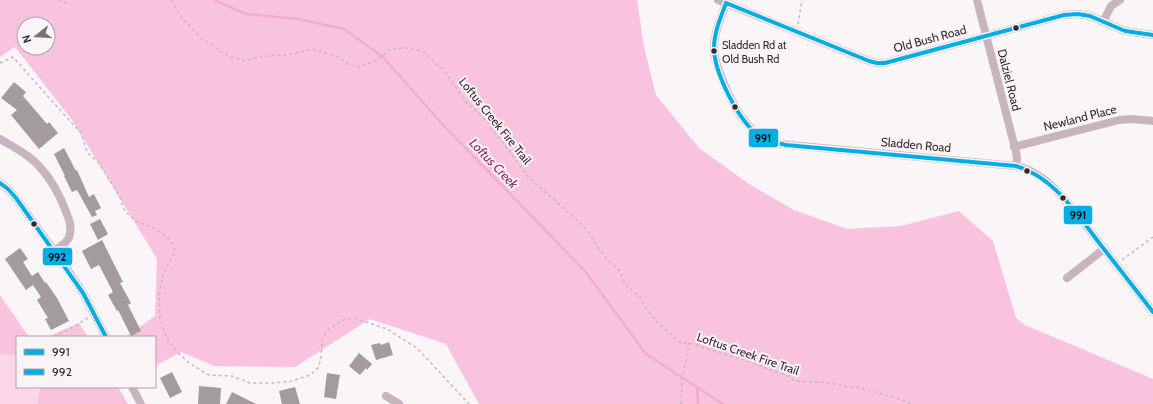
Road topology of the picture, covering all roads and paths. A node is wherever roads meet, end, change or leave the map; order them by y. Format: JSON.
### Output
{"nodes":[{"id":1,"x":58,"y":0,"type":"edge"},
{"id":2,"x":67,"y":0,"type":"edge"},
{"id":3,"x":170,"y":0,"type":"edge"},
{"id":4,"x":718,"y":0,"type":"edge"},
{"id":5,"x":802,"y":0,"type":"edge"},
{"id":6,"x":977,"y":0,"type":"edge"},
{"id":7,"x":1120,"y":0,"type":"edge"},
{"id":8,"x":726,"y":3,"type":"junction"},
{"id":9,"x":1104,"y":22,"type":"junction"},
{"id":10,"x":798,"y":24,"type":"dead end"},
{"id":11,"x":1153,"y":35,"type":"edge"},
{"id":12,"x":986,"y":36,"type":"junction"},
{"id":13,"x":0,"y":63,"type":"edge"},
{"id":14,"x":1153,"y":121,"type":"edge"},
{"id":15,"x":0,"y":139,"type":"edge"},
{"id":16,"x":1014,"y":147,"type":"junction"},
{"id":17,"x":1016,"y":166,"type":"junction"},
{"id":18,"x":0,"y":183,"type":"edge"},
{"id":19,"x":1153,"y":237,"type":"edge"},
{"id":20,"x":1104,"y":249,"type":"junction"},
{"id":21,"x":54,"y":251,"type":"junction"},
{"id":22,"x":1116,"y":265,"type":"junction"},
{"id":23,"x":1067,"y":278,"type":"dead end"},
{"id":24,"x":1153,"y":312,"type":"edge"},
{"id":25,"x":94,"y":314,"type":"junction"},
{"id":26,"x":56,"y":336,"type":"edge"},
{"id":27,"x":105,"y":336,"type":"edge"},
{"id":28,"x":689,"y":343,"type":"junction"},
{"id":29,"x":133,"y":388,"type":"edge"},
{"id":30,"x":386,"y":396,"type":"dead end"},
{"id":31,"x":141,"y":404,"type":"edge"},
{"id":32,"x":399,"y":404,"type":"edge"},
{"id":33,"x":469,"y":404,"type":"edge"},
{"id":34,"x":682,"y":404,"type":"edge"},
{"id":35,"x":911,"y":404,"type":"edge"}],
"edges":[{"from":1,"to":2,"type":"path"},
{"from":3,"to":28,"type":"path","name":"Loftus Creek Fire Trail"},
{"from":4,"to":8,"type":"street","name":"Old Bush Road"},
{"from":5,"to":10,"type":"path"},
{"from":6,"to":12,"type":"street","name":"Dalziel Road"},
{"from":7,"to":9,"type":"street"},
{"from":8,"to":12,"type":"street","name":"Old Bush Road"},
{"from":8,"to":17,"type":"street","name":"Sladden Road"},
{"from":9,"to":11,"type":"street","name":"Old Bush Road"},
{"from":9,"to":12,"type":"street","name":"Old Bush Road"},
{"from":12,"to":16,"type":"street","name":"Dalziel Road"},
{"from":13,"to":33,"type":"path"},
{"from":14,"to":16,"type":"street","name":"Newland Place"},
{"from":15,"to":21,"type":"street"},
{"from":16,"to":17,"type":"street","name":"Dalziel Road"},
{"from":17,"to":20,"type":"street","name":"Sladden Road"},
{"from":18,"to":21,"type":"street"},
{"from":19,"to":22,"type":"path"},
{"from":20,"to":22,"type":"street","name":"Sladden Road"},
{"from":20,"to":23,"type":"street"},
{"from":21,"to":25,"type":"street"},
{"from":22,"to":24,"type":"street","name":"Sladden Road"},
{"from":25,"to":26,"type":"path"},
{"from":25,"to":27,"type":"street"},
{"from":28,"to":34,"type":"path"},
{"from":28,"to":35,"type":"path","name":"Loftus Creek Fire Trail"},
{"from":29,"to":31,"type":"street"},
{"from":30,"to":32,"type":"street"}]}
